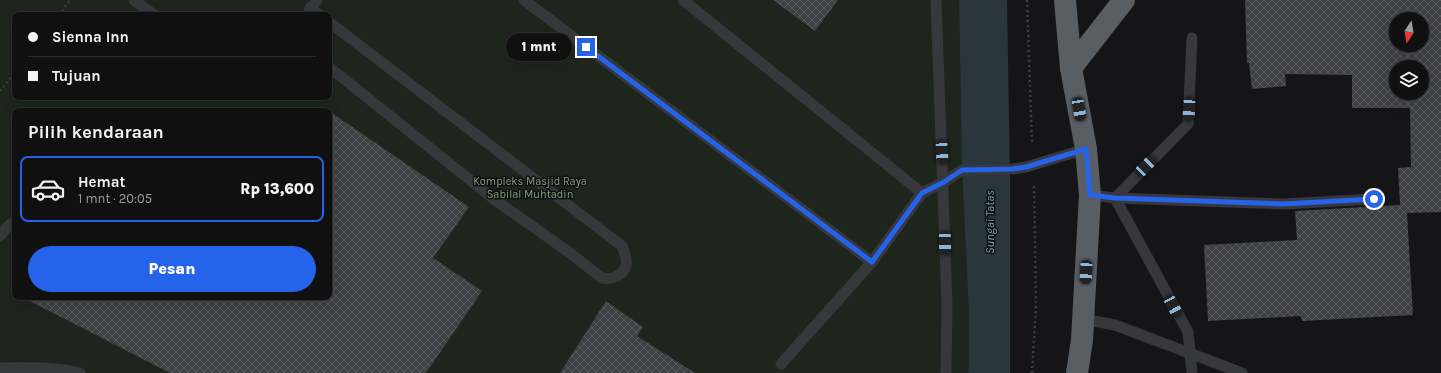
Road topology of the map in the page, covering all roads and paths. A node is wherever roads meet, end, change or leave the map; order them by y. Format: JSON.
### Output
{"nodes":[{"id":1,"x":70,"y":0,"type":"edge"},
{"id":2,"x":134,"y":0,"type":"edge"},
{"id":3,"x":524,"y":0,"type":"edge"},
{"id":4,"x":683,"y":0,"type":"edge"},
{"id":5,"x":936,"y":0,"type":"edge"},
{"id":6,"x":1064,"y":0,"type":"edge"},
{"id":7,"x":1124,"y":0,"type":"edge"},
{"id":8,"x":61,"y":12,"type":"edge"},
{"id":9,"x":150,"y":12,"type":"edge"},
{"id":10,"x":332,"y":24,"type":"edge"},
{"id":11,"x":1192,"y":38,"type":"dead end"},
{"id":12,"x":1071,"y":68,"type":"junction"},
{"id":13,"x":332,"y":69,"type":"edge"},
{"id":14,"x":12,"y":76,"type":"edge"},
{"id":15,"x":0,"y":91,"type":"edge"},
{"id":16,"x":1086,"y":149,"type":"junction"},
{"id":17,"x":944,"y":182,"type":"junction"},
{"id":18,"x":922,"y":193,"type":"junction"},
{"id":19,"x":1090,"y":195,"type":"junction"},
{"id":20,"x":1115,"y":198,"type":"junction"},
{"id":21,"x":1374,"y":199,"type":"dead end"},
{"id":22,"x":10,"y":224,"type":"dead end"},
{"id":23,"x":0,"y":236,"type":"edge"},
{"id":24,"x":872,"y":262,"type":"junction"},
{"id":25,"x":1083,"y":319,"type":"junction"},
{"id":26,"x":1191,"y":353,"type":"junction"},
{"id":27,"x":781,"y":364,"type":"dead end"},
{"id":28,"x":0,"y":368,"type":"edge"},
{"id":29,"x":80,"y":373,"type":"edge"},
{"id":30,"x":946,"y":373,"type":"edge"},
{"id":31,"x":1077,"y":373,"type":"edge"},
{"id":32,"x":1192,"y":373,"type":"edge"},
{"id":33,"x":1242,"y":373,"type":"edge"}],
"edges":[{"from":1,"to":8,"type":"path"},
{"from":2,"to":9,"type":"lane"},
{"from":3,"to":24,"type":"lane"},
{"from":4,"to":18,"type":"lane"},
{"from":5,"to":17,"type":"lane"},
{"from":6,"to":12,"type":"highway"},
{"from":7,"to":12,"type":"highway"},
{"from":10,"to":13,"type":"lane"},
{"from":11,"to":20,"type":"lane"},
{"from":12,"to":16,"type":"highway"},
{"from":14,"to":15,"type":"path"},
{"from":16,"to":17,"type":"lane"},
{"from":16,"to":19,"type":"highway"},
{"from":17,"to":18,"type":"lane"},
{"from":17,"to":30,"type":"lane"},
{"from":18,"to":24,"type":"lane"},
{"from":19,"to":20,"type":"lane"},
{"from":19,"to":25,"type":"highway"},
{"from":20,"to":21,"type":"lane"},
{"from":20,"to":26,"type":"lane"},
{"from":22,"to":23,"type":"lane"},
{"from":24,"to":27,"type":"lane"},
{"from":25,"to":26,"type":"lane"},
{"from":25,"to":31,"type":"highway"},
{"from":26,"to":32,"type":"lane"},
{"from":26,"to":33,"type":"lane"},
{"from":28,"to":29,"type":"lane"}]}
